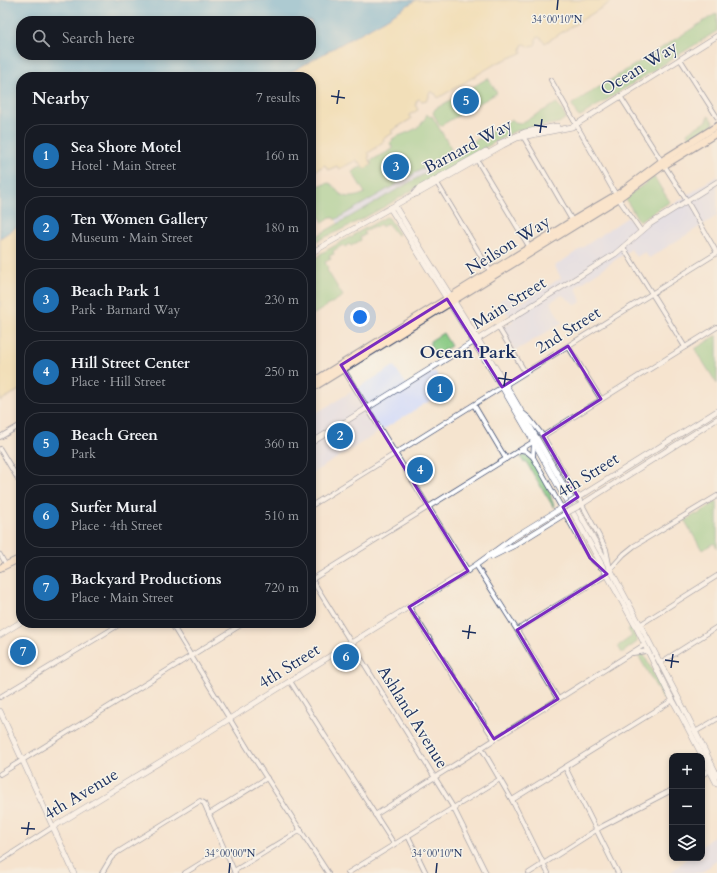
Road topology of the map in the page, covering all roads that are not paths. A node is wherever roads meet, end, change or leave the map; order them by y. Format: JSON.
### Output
{"nodes":[{"id":1,"x":717,"y":36,"type":"edge"},
{"id":2,"x":680,"y":59,"type":"junction"},
{"id":3,"x":551,"y":80,"type":"dead end"},
{"id":4,"x":620,"y":96,"type":"junction"},
{"id":5,"x":717,"y":117,"type":"edge"},
{"id":6,"x":576,"y":124,"type":"junction"},
{"id":7,"x":717,"y":126,"type":"edge"},
{"id":8,"x":717,"y":133,"type":"edge"},
{"id":9,"x":523,"y":136,"type":"junction"},
{"id":10,"x":477,"y":160,"type":"junction"},
{"id":11,"x":663,"y":164,"type":"junction"},
{"id":12,"x":717,"y":182,"type":"edge"},
{"id":13,"x":437,"y":183,"type":"junction"},
{"id":14,"x":413,"y":195,"type":"junction"},
{"id":15,"x":618,"y":196,"type":"junction"},
{"id":16,"x":686,"y":200,"type":"junction"},
{"id":17,"x":392,"y":207,"type":"junction"},
{"id":18,"x":573,"y":223,"type":"junction"},
{"id":19,"x":641,"y":231,"type":"junction"},
{"id":20,"x":623,"y":247,"type":"junction"},
{"id":21,"x":316,"y":250,"type":"edge"},
{"id":22,"x":531,"y":250,"type":"junction"},
{"id":23,"x":717,"y":253,"type":"edge"},
{"id":24,"x":492,"y":274,"type":"junction"},
{"id":25,"x":652,"y":294,"type":"junction"},
{"id":26,"x":451,"y":300,"type":"junction"},
{"id":27,"x":498,"y":327,"type":"junction"},
{"id":28,"x":717,"y":327,"type":"edge"},
{"id":29,"x":475,"y":340,"type":"junction"},
{"id":30,"x":568,"y":346,"type":"junction"},
{"id":31,"x":685,"y":347,"type":"junction"},
{"id":32,"x":342,"y":367,"type":"junction"},
{"id":33,"x":525,"y":372,"type":"junction"},
{"id":34,"x":316,"y":381,"type":"edge"},
{"id":35,"x":316,"y":386,"type":"edge"},
{"id":36,"x":504,"y":386,"type":"junction"},
{"id":37,"x":601,"y":399,"type":"junction"},
{"id":38,"x":474,"y":405,"type":"junction"},
{"id":39,"x":367,"y":408,"type":"junction"},
{"id":40,"x":717,"y":411,"type":"edge"},
{"id":41,"x":717,"y":419,"type":"edge"},
{"id":42,"x":16,"y":427,"type":"edge"},
{"id":43,"x":0,"y":437,"type":"edge"},
{"id":44,"x":538,"y":439,"type":"junction"},
{"id":45,"x":316,"y":440,"type":"edge"},
{"id":46,"x":0,"y":449,"type":"edge"},
{"id":47,"x":520,"y":450,"type":"junction"},
{"id":48,"x":395,"y":454,"type":"junction"},
{"id":49,"x":533,"y":456,"type":"junction"},
{"id":50,"x":506,"y":459,"type":"junction"},
{"id":51,"x":16,"y":476,"type":"edge"},
{"id":52,"x":717,"y":496,"type":"edge"},
{"id":53,"x":577,"y":498,"type":"junction"},
{"id":54,"x":316,"y":503,"type":"edge"},
{"id":55,"x":580,"y":504,"type":"junction"},
{"id":56,"x":564,"y":506,"type":"junction"},
{"id":57,"x":428,"y":508,"type":"junction"},
{"id":58,"x":567,"y":512,"type":"junction"},
{"id":59,"x":0,"y":554,"type":"edge"},
{"id":60,"x":16,"y":560,"type":"edge"},
{"id":61,"x":6,"y":565,"type":"junction"},
{"id":62,"x":476,"y":566,"type":"junction"},
{"id":63,"x":0,"y":568,"type":"edge"},
{"id":64,"x":608,"y":570,"type":"junction"},
{"id":65,"x":468,"y":571,"type":"junction"},
{"id":66,"x":316,"y":576,"type":"edge"},
{"id":67,"x":717,"y":576,"type":"edge"},
{"id":68,"x":316,"y":587,"type":"edge"},
{"id":69,"x":409,"y":607,"type":"junction"},
{"id":70,"x":16,"y":625,"type":"edge"},
{"id":71,"x":638,"y":626,"type":"junction"},
{"id":72,"x":717,"y":627,"type":"edge"},
{"id":73,"x":114,"y":628,"type":"edge"},
{"id":74,"x":174,"y":628,"type":"edge"},
{"id":75,"x":236,"y":628,"type":"edge"},
{"id":76,"x":518,"y":630,"type":"junction"},
{"id":77,"x":0,"y":635,"type":"edge"},
{"id":78,"x":351,"y":643,"type":"junction"},
{"id":79,"x":644,"y":645,"type":"junction"},
{"id":80,"x":647,"y":651,"type":"junction"},
{"id":81,"x":631,"y":653,"type":"junction"},
{"id":82,"x":655,"y":653,"type":"junction"},
{"id":83,"x":191,"y":656,"type":"junction"},
{"id":84,"x":660,"y":663,"type":"junction"},
{"id":85,"x":290,"y":681,"type":"junction"},
{"id":86,"x":0,"y":697,"type":"edge"},
{"id":87,"x":558,"y":699,"type":"junction"},
{"id":88,"x":674,"y":700,"type":"junction"},
{"id":89,"x":0,"y":711,"type":"edge"},
{"id":90,"x":684,"y":715,"type":"junction"},
{"id":91,"x":230,"y":719,"type":"junction"},
{"id":92,"x":717,"y":719,"type":"edge"},
{"id":93,"x":695,"y":732,"type":"junction"},
{"id":94,"x":494,"y":739,"type":"junction"},
{"id":95,"x":481,"y":747,"type":"junction"},
{"id":96,"x":178,"y":751,"type":"joint"},
{"id":97,"x":23,"y":759,"type":"junction"},
{"id":98,"x":565,"y":767,"type":"junction"},
{"id":99,"x":712,"y":769,"type":"junction"},
{"id":100,"x":705,"y":773,"type":"edge"},
{"id":101,"x":0,"y":774,"type":"edge"},
{"id":102,"x":717,"y":775,"type":"edge"},
{"id":103,"x":435,"y":777,"type":"junction"},
{"id":104,"x":267,"y":778,"type":"junction"},
{"id":105,"x":500,"y":779,"type":"junction"},
{"id":106,"x":717,"y":784,"type":"edge"},
{"id":107,"x":669,"y":792,"type":"edge"},
{"id":108,"x":512,"y":800,"type":"junction"},
{"id":109,"x":453,"y":807,"type":"junction"},
{"id":110,"x":209,"y":814,"type":"junction"},
{"id":111,"x":375,"y":815,"type":"junction"},
{"id":112,"x":53,"y":826,"type":"junction"},
{"id":113,"x":301,"y":830,"type":"junction"},
{"id":114,"x":597,"y":830,"type":"junction"},
{"id":115,"x":408,"y":836,"type":"junction"},
{"id":116,"x":394,"y":844,"type":"junction"},
{"id":117,"x":224,"y":849,"type":"junction"},
{"id":118,"x":0,"y":861,"type":"edge"},
{"id":119,"x":544,"y":864,"type":"junction"},
{"id":120,"x":235,"y":872,"type":"edge"},
{"id":121,"x":74,"y":873,"type":"edge"},
{"id":122,"x":102,"y":873,"type":"edge"},
{"id":123,"x":185,"y":873,"type":"edge"},
{"id":124,"x":328,"y":873,"type":"edge"},
{"id":125,"x":348,"y":873,"type":"edge"},
{"id":126,"x":426,"y":873,"type":"edge"},
{"id":127,"x":486,"y":873,"type":"edge"},
{"id":128,"x":529,"y":873,"type":"edge"},
{"id":129,"x":548,"y":873,"type":"edge"},
{"id":130,"x":618,"y":873,"type":"edge"}],
"edges":[{"from":1,"to":2,"type":"street","name":"Ocean Way"},
{"from":2,"to":4,"type":"street","name":"Ocean Way"},
{"from":2,"to":5,"type":"street"},
{"from":3,"to":6,"type":"street"},
{"from":4,"to":6,"type":"street","name":"Ocean Way"},
{"from":4,"to":11,"type":"street"},
{"from":6,"to":9,"type":"street","name":"Barnard Way"},
{"from":6,"to":14,"type":"street","name":"Barnard Way"},
{"from":6,"to":15,"type":"street"},
{"from":7,"to":11,"type":"main road","name":"Neilson Way"},
{"from":8,"to":11,"type":"main road","name":"Neilson Way"},
{"from":9,"to":10,"type":"street","name":"Barnard Way"},
{"from":9,"to":18,"type":"street"},
{"from":10,"to":13,"type":"street","name":"Barnard Way"},
{"from":10,"to":22,"type":"street"},
{"from":11,"to":15,"type":"main road","name":"Neilson Way"},
{"from":11,"to":16,"type":"street"},
{"from":12,"to":16,"type":"street","name":"Main Street"},
{"from":13,"to":14,"type":"street","name":"Barnard Way"},
{"from":13,"to":24,"type":"street"},
{"from":14,"to":17,"type":"street","name":"Barnard Way"},
{"from":15,"to":18,"type":"main road","name":"Neilson Way"},
{"from":15,"to":19,"type":"street"},
{"from":16,"to":19,"type":"street","name":"Main Street"},
{"from":16,"to":23,"type":"street"},
{"from":17,"to":21,"type":"street","name":"Barnard Way"},
{"from":17,"to":26,"type":"street"},
{"from":18,"to":22,"type":"main road","name":"Neilson Way"},
{"from":19,"to":20,"type":"street","name":"Main Street"},
{"from":20,"to":25,"type":"street"},
{"from":20,"to":27,"type":"street","name":"Main Street"},
{"from":22,"to":24,"type":"main road","name":"Neilson Way"},
{"from":23,"to":25,"type":"street","name":"2nd Street"},
{"from":24,"to":26,"type":"main road","name":"Neilson Way"},
{"from":25,"to":30,"type":"street","name":"2nd Street"},
{"from":25,"to":31,"type":"street"},
{"from":26,"to":29,"type":"street"},
{"from":26,"to":32,"type":"main road","name":"Neilson Way"},
{"from":27,"to":29,"type":"street","name":"Main Street"},
{"from":27,"to":33,"type":"street"},
{"from":28,"to":31,"type":"street"},
{"from":29,"to":36,"type":"street"},
{"from":29,"to":39,"type":"street","name":"Main Street"},
{"from":30,"to":33,"type":"street","name":"2nd Street"},
{"from":30,"to":37,"type":"street"},
{"from":31,"to":37,"type":"street"},
{"from":32,"to":34,"type":"main road","name":"Neilson Way"},
{"from":32,"to":35,"type":"main road","name":"Neilson Way"},
{"from":32,"to":39,"type":"street"},
{"from":33,"to":36,"type":"street","name":"2nd Street"},
{"from":36,"to":38,"type":"street","name":"2nd Street"},
{"from":36,"to":44,"type":"street"},
{"from":36,"to":44,"type":"street"},
{"from":37,"to":44,"type":"street"},
{"from":38,"to":48,"type":"street","name":"2nd Street"},
{"from":38,"to":50,"type":"street"},
{"from":39,"to":45,"type":"street","name":"Main Street"},
{"from":39,"to":48,"type":"street"},
{"from":40,"to":53,"type":"street","name":"4th Street"},
{"from":41,"to":55,"type":"street","name":"4th Street"},
{"from":42,"to":43,"type":"street"},
{"from":44,"to":47,"type":"street"},
{"from":44,"to":49,"type":"street"},
{"from":44,"to":53,"type":"street"},
{"from":44,"to":64,"type":"street"},
{"from":46,"to":51,"type":"street"},
{"from":47,"to":49,"type":"street"},
{"from":47,"to":50,"type":"street"},
{"from":48,"to":54,"type":"street","name":"2nd Street"},
{"from":48,"to":57,"type":"street"},
{"from":49,"to":56,"type":"street"},
{"from":50,"to":57,"type":"street"},
{"from":52,"to":64,"type":"street"},
{"from":53,"to":55,"type":"street"},
{"from":53,"to":56,"type":"street","name":"4th Street","bridge":true},
{"from":55,"to":58,"type":"street","name":"4th Street","bridge":true},
{"from":55,"to":64,"type":"street"},
{"from":56,"to":58,"type":"street"},
{"from":56,"to":62,"type":"street","name":"4th Street"},
{"from":57,"to":65,"type":"street"},
{"from":57,"to":66,"type":"street"},
{"from":58,"to":62,"type":"street","name":"4th Street"},
{"from":58,"to":64,"type":"street"},
{"from":59,"to":61,"type":"street"},
{"from":60,"to":61,"type":"main road"},
{"from":61,"to":63,"type":"main road"},
{"from":62,"to":65,"type":"street","name":"4th Street"},
{"from":62,"to":76,"type":"street"},
{"from":64,"to":71,"type":"street"},
{"from":64,"to":76,"type":"street"},
{"from":65,"to":69,"type":"street","name":"4th Street"},
{"from":67,"to":71,"type":"street"},
{"from":68,"to":78,"type":"street","name":"Ashland Avenue"},
{"from":69,"to":78,"type":"street","name":"4th Street"},
{"from":69,"to":94,"type":"street"},
{"from":70,"to":77,"type":"street"},
{"from":71,"to":79,"type":"street"},
{"from":71,"to":82,"type":"street"},
{"from":72,"to":84,"type":"street"},
{"from":73,"to":86,"type":"street"},
{"from":74,"to":83,"type":"street"},
{"from":75,"to":83,"type":"street"},
{"from":76,"to":87,"type":"street"},
{"from":78,"to":85,"type":"street","name":"4th Street"},
{"from":78,"to":103,"type":"street","name":"Ashland Avenue"},
{"from":79,"to":80,"type":"street"},
{"from":79,"to":81,"type":"street"},
{"from":79,"to":82,"type":"street"},
{"from":80,"to":81,"type":"street"},
{"from":80,"to":84,"type":"street"},
{"from":80,"to":88,"type":"street"},
{"from":81,"to":87,"type":"street"},
{"from":82,"to":84,"type":"street"},
{"from":83,"to":91,"type":"street"},
{"from":83,"to":97,"type":"street"},
{"from":84,"to":90,"type":"street"},
{"from":85,"to":91,"type":"street","name":"4th Street"},
{"from":85,"to":111,"type":"street"},
{"from":87,"to":94,"type":"street"},
{"from":88,"to":90,"type":"street"},
{"from":88,"to":98,"type":"street"},
{"from":89,"to":97,"type":"street"},
{"from":90,"to":93,"type":"street"},
{"from":90,"to":99,"type":"street"},
{"from":91,"to":96,"type":"street","name":"4th Street"},
{"from":91,"to":104,"type":"street"},
{"from":92,"to":93,"type":"street"},
{"from":93,"to":99,"type":"street"},
{"from":94,"to":95,"type":"street"},
{"from":95,"to":103,"type":"street"},
{"from":95,"to":105,"type":"street"},
{"from":96,"to":112,"type":"street","name":"4th Avenue"},
{"from":97,"to":101,"type":"street"},
{"from":97,"to":112,"type":"street"},
{"from":98,"to":108,"type":"street"},
{"from":98,"to":114,"type":"street"},
{"from":99,"to":100,"type":"street"},
{"from":99,"to":102,"type":"street"},
{"from":99,"to":106,"type":"street"},
{"from":103,"to":109,"type":"street","name":"Ashland Avenue"},
{"from":103,"to":111,"type":"street"},
{"from":104,"to":110,"type":"street"},
{"from":104,"to":113,"type":"street"},
{"from":105,"to":108,"type":"street"},
{"from":105,"to":109,"type":"street"},
{"from":107,"to":114,"type":"street"},
{"from":108,"to":119,"type":"street"},
{"from":109,"to":115,"type":"street"},
{"from":109,"to":127,"type":"street","name":"Ashland Avenue"},
{"from":110,"to":117,"type":"street"},
{"from":110,"to":122,"type":"street"},
{"from":111,"to":116,"type":"street"},
{"from":112,"to":118,"type":"street","name":"4th Avenue"},
{"from":112,"to":121,"type":"street"},
{"from":113,"to":120,"type":"street"},
{"from":113,"to":124,"type":"street"},
{"from":114,"to":119,"type":"street"},
{"from":114,"to":130,"type":"street"},
{"from":115,"to":116,"type":"street"},
{"from":115,"to":126,"type":"street"},
{"from":116,"to":125,"type":"street"},
{"from":117,"to":120,"type":"street"},
{"from":117,"to":123,"type":"street"},
{"from":119,"to":128,"type":"street"},
{"from":119,"to":129,"type":"street"}]}
